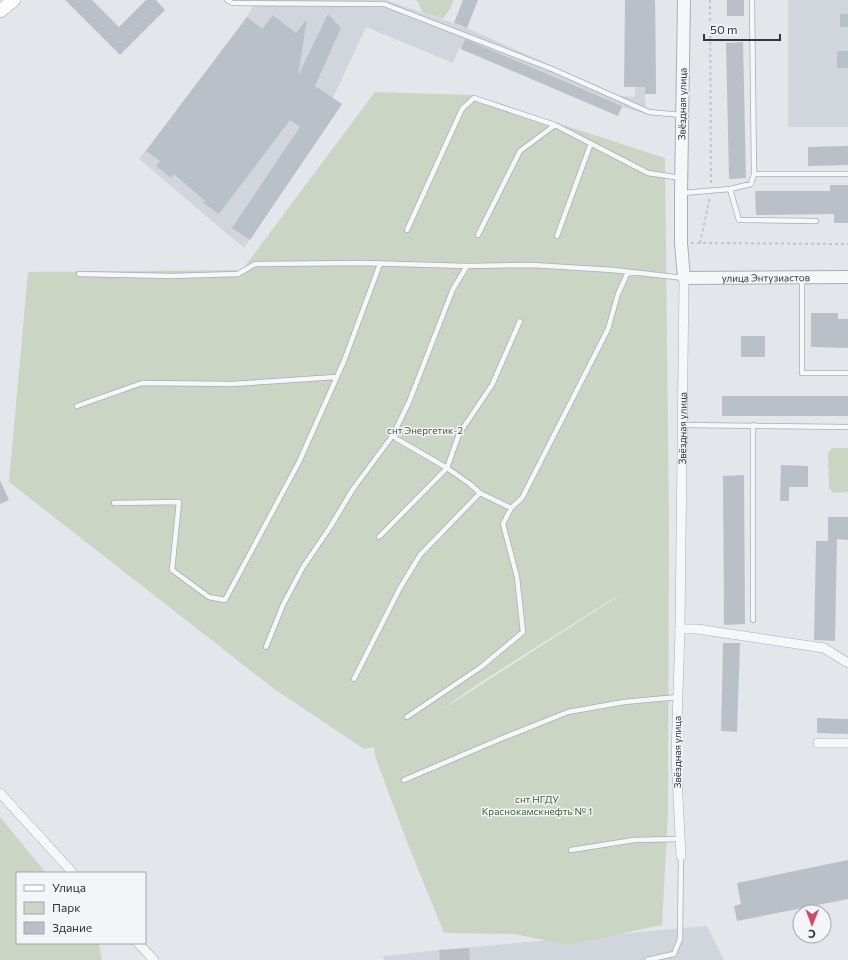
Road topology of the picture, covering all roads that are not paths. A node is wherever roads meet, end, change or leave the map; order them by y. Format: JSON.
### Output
{"nodes":[{"id":1,"x":14,"y":0,"type":"edge"},
{"id":2,"x":227,"y":0,"type":"edge"},
{"id":3,"x":684,"y":0,"type":"edge"},
{"id":4,"x":752,"y":0,"type":"edge"},
{"id":5,"x":0,"y":11,"type":"edge"},
{"id":6,"x":682,"y":115,"type":"junction"},
{"id":7,"x":555,"y":125,"type":"junction"},
{"id":8,"x":591,"y":144,"type":"junction"},
{"id":9,"x":754,"y":174,"type":"junction"},
{"id":10,"x":848,"y":174,"type":"edge"},
{"id":11,"x":681,"y":178,"type":"junction"},
{"id":12,"x":730,"y":189,"type":"junction"},
{"id":13,"x":681,"y":193,"type":"junction"},
{"id":14,"x":816,"y":221,"type":"dead end"},
{"id":15,"x":406,"y":230,"type":"dead end"},
{"id":16,"x":478,"y":236,"type":"dead end"},
{"id":17,"x":557,"y":236,"type":"dead end"},
{"id":18,"x":380,"y":264,"type":"junction"},
{"id":19,"x":467,"y":266,"type":"junction"},
{"id":20,"x":628,"y":272,"type":"junction"},
{"id":21,"x":79,"y":274,"type":"dead end"},
{"id":22,"x":802,"y":276,"type":"junction"},
{"id":23,"x":848,"y":277,"type":"edge"},
{"id":24,"x":684,"y":278,"type":"junction"},
{"id":25,"x":520,"y":321,"type":"dead end"},
{"id":26,"x":848,"y":373,"type":"edge"},
{"id":27,"x":336,"y":377,"type":"junction"},
{"id":28,"x":77,"y":406,"type":"dead end"},
{"id":29,"x":683,"y":425,"type":"junction"},
{"id":30,"x":753,"y":425,"type":"junction"},
{"id":31,"x":848,"y":427,"type":"edge"},
{"id":32,"x":393,"y":434,"type":"junction"},
{"id":33,"x":447,"y":468,"type":"junction"},
{"id":34,"x":480,"y":493,"type":"junction"},
{"id":35,"x":114,"y":502,"type":"dead end"},
{"id":36,"x":511,"y":508,"type":"junction"},
{"id":37,"x":379,"y":537,"type":"dead end"},
{"id":38,"x":753,"y":620,"type":"dead end"},
{"id":39,"x":680,"y":629,"type":"junction"},
{"id":40,"x":266,"y":647,"type":"dead end"},
{"id":41,"x":848,"y":663,"type":"edge"},
{"id":42,"x":354,"y":679,"type":"dead end"},
{"id":43,"x":678,"y":697,"type":"junction"},
{"id":44,"x":407,"y":717,"type":"dead end"},
{"id":45,"x":818,"y":743,"type":"dead end"},
{"id":46,"x":848,"y":743,"type":"edge"},
{"id":47,"x":404,"y":780,"type":"dead end"},
{"id":48,"x":0,"y":793,"type":"edge"},
{"id":49,"x":680,"y":839,"type":"junction"},
{"id":50,"x":571,"y":850,"type":"dead end"},
{"id":51,"x":681,"y":856,"type":"joint"},
{"id":52,"x":73,"y":872,"type":"edge"},
{"id":53,"x":139,"y":944,"type":"edge"},
{"id":54,"x":154,"y":960,"type":"edge"},
{"id":55,"x":647,"y":960,"type":"edge"}],
"edges":[{"from":1,"to":5,"type":"main road"},
{"from":2,"to":6,"type":"lane"},
{"from":3,"to":6,"type":"street","name":"Звёздная улица"},
{"from":4,"to":9,"type":"lane"},
{"from":6,"to":11,"type":"street","name":"Звёздная улица"},
{"from":7,"to":8,"type":"lane"},
{"from":7,"to":15,"type":"lane"},
{"from":7,"to":16,"type":"lane"},
{"from":8,"to":11,"type":"lane"},
{"from":8,"to":17,"type":"lane"},
{"from":9,"to":10,"type":"lane"},
{"from":9,"to":12,"type":"lane"},
{"from":11,"to":13,"type":"street","name":"Звёздная улица"},
{"from":12,"to":13,"type":"lane"},
{"from":12,"to":14,"type":"lane"},
{"from":13,"to":24,"type":"street","name":"Звёздная улица"},
{"from":18,"to":19,"type":"lane"},
{"from":18,"to":21,"type":"lane"},
{"from":18,"to":27,"type":"lane"},
{"from":19,"to":20,"type":"lane"},
{"from":19,"to":32,"type":"lane"},
{"from":20,"to":24,"type":"lane"},
{"from":20,"to":36,"type":"lane"},
{"from":22,"to":23,"type":"street","name":"улица Энтузиастов"},
{"from":22,"to":24,"type":"street","name":"улица Энтузиастов"},
{"from":22,"to":26,"type":"lane"},
{"from":24,"to":29,"type":"street","name":"Звёздная улица"},
{"from":25,"to":33,"type":"lane"},
{"from":27,"to":28,"type":"lane"},
{"from":27,"to":35,"type":"lane"},
{"from":29,"to":30,"type":"lane"},
{"from":29,"to":39,"type":"street","name":"Звёздная улица"},
{"from":30,"to":31,"type":"lane"},
{"from":30,"to":38,"type":"lane"},
{"from":32,"to":33,"type":"lane"},
{"from":32,"to":40,"type":"lane"},
{"from":33,"to":34,"type":"lane"},
{"from":33,"to":37,"type":"lane"},
{"from":34,"to":36,"type":"lane"},
{"from":34,"to":42,"type":"lane"},
{"from":36,"to":44,"type":"lane"},
{"from":39,"to":41,"type":"street"},
{"from":39,"to":43,"type":"street","name":"Звёздная улица"},
{"from":43,"to":47,"type":"lane"},
{"from":43,"to":49,"type":"street","name":"Звёздная улица"},
{"from":45,"to":46,"type":"street"},
{"from":48,"to":52,"type":"street"},
{"from":49,"to":50,"type":"lane"},
{"from":49,"to":51,"type":"street","name":"Звёздная улица"},
{"from":51,"to":55,"type":"lane"},
{"from":53,"to":54,"type":"street"}]}
